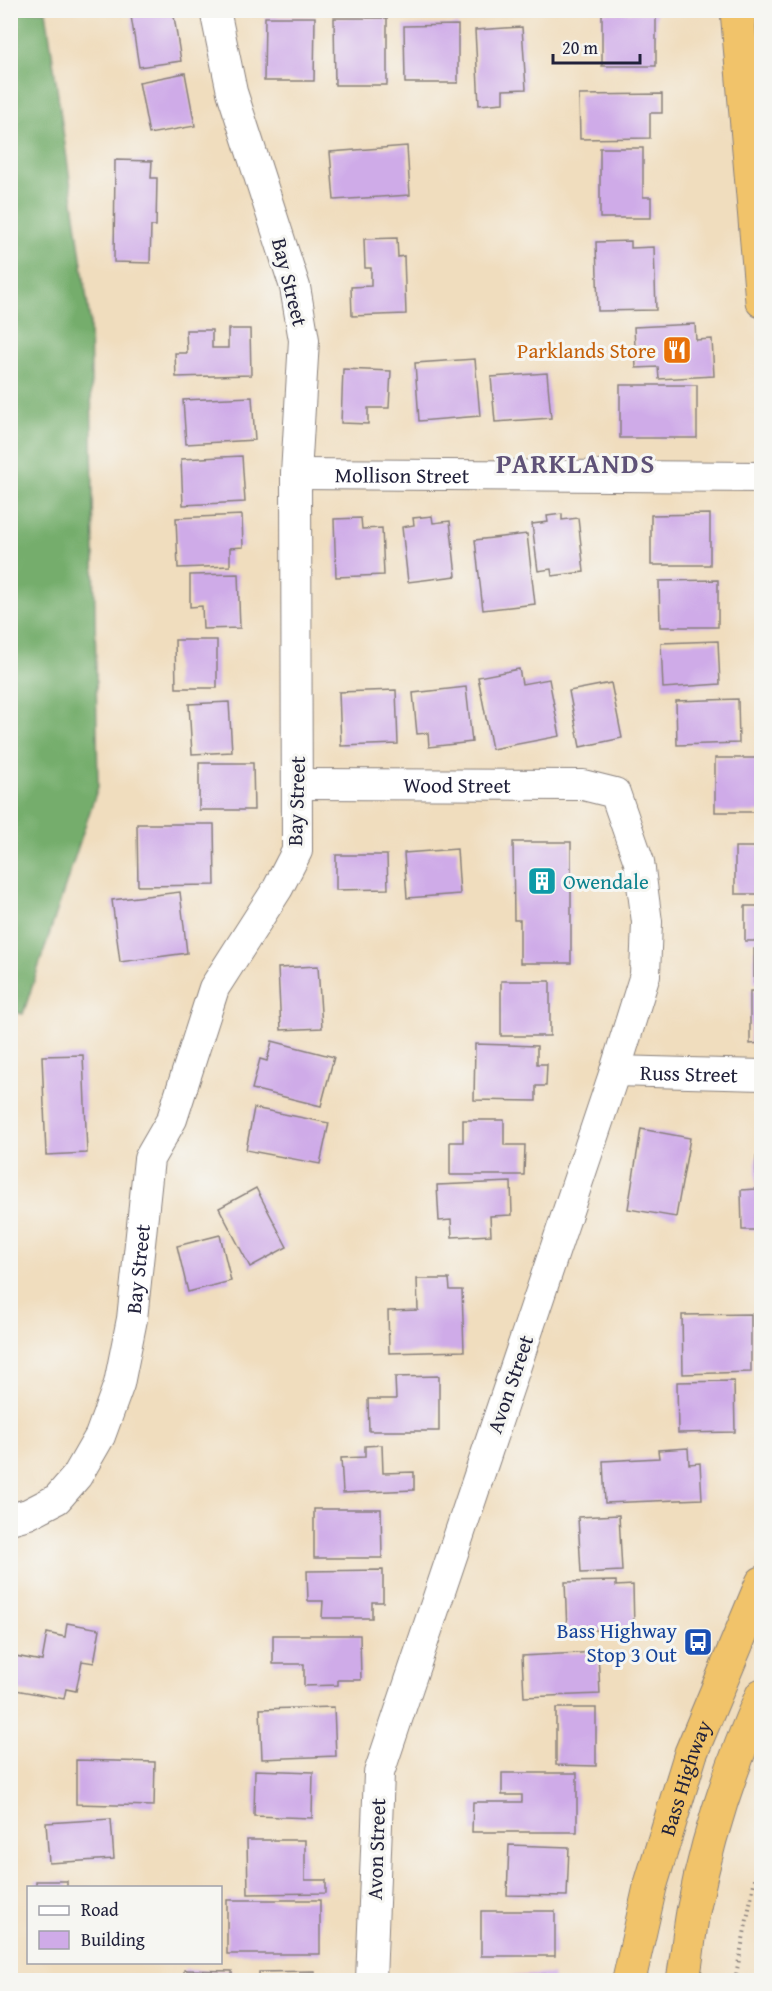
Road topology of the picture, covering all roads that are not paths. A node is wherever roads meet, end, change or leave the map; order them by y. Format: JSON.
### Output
{"nodes":[{"id":1,"x":214,"y":10,"type":"edge"},
{"id":2,"x":737,"y":10,"type":"edge"},
{"id":3,"x":762,"y":301,"type":"edge"},
{"id":4,"x":296,"y":474,"type":"junction"},
{"id":5,"x":762,"y":477,"type":"edge"},
{"id":6,"x":298,"y":784,"type":"junction"},
{"id":7,"x":615,"y":793,"type":"joint"},
{"id":8,"x":615,"y":1071,"type":"junction"},
{"id":9,"x":762,"y":1075,"type":"edge"},
{"id":10,"x":10,"y":1519,"type":"edge"},
{"id":11,"x":762,"y":1583,"type":"edge"},
{"id":12,"x":762,"y":1695,"type":"edge"},
{"id":13,"x":371,"y":1980,"type":"edge"},
{"id":14,"x":629,"y":1980,"type":"edge"},
{"id":15,"x":683,"y":1980,"type":"edge"}],
"edges":[{"from":1,"to":4,"type":"street","name":"Bay Street"},
{"from":2,"to":3,"type":"highway"},
{"from":4,"to":5,"type":"street","name":"Mollison Street"},
{"from":4,"to":6,"type":"street","name":"Bay Street"},
{"from":6,"to":7,"type":"street","name":"Wood Street"},
{"from":6,"to":10,"type":"street","name":"Bay Street"},
{"from":7,"to":8,"type":"street","name":"Avon Street"},
{"from":8,"to":9,"type":"street","name":"Russ Street"},
{"from":8,"to":13,"type":"street","name":"Avon Street"},
{"from":11,"to":14,"type":"highway","name":"Bass Highway"},
{"from":12,"to":15,"type":"highway","name":"Bass Highway"}]}
